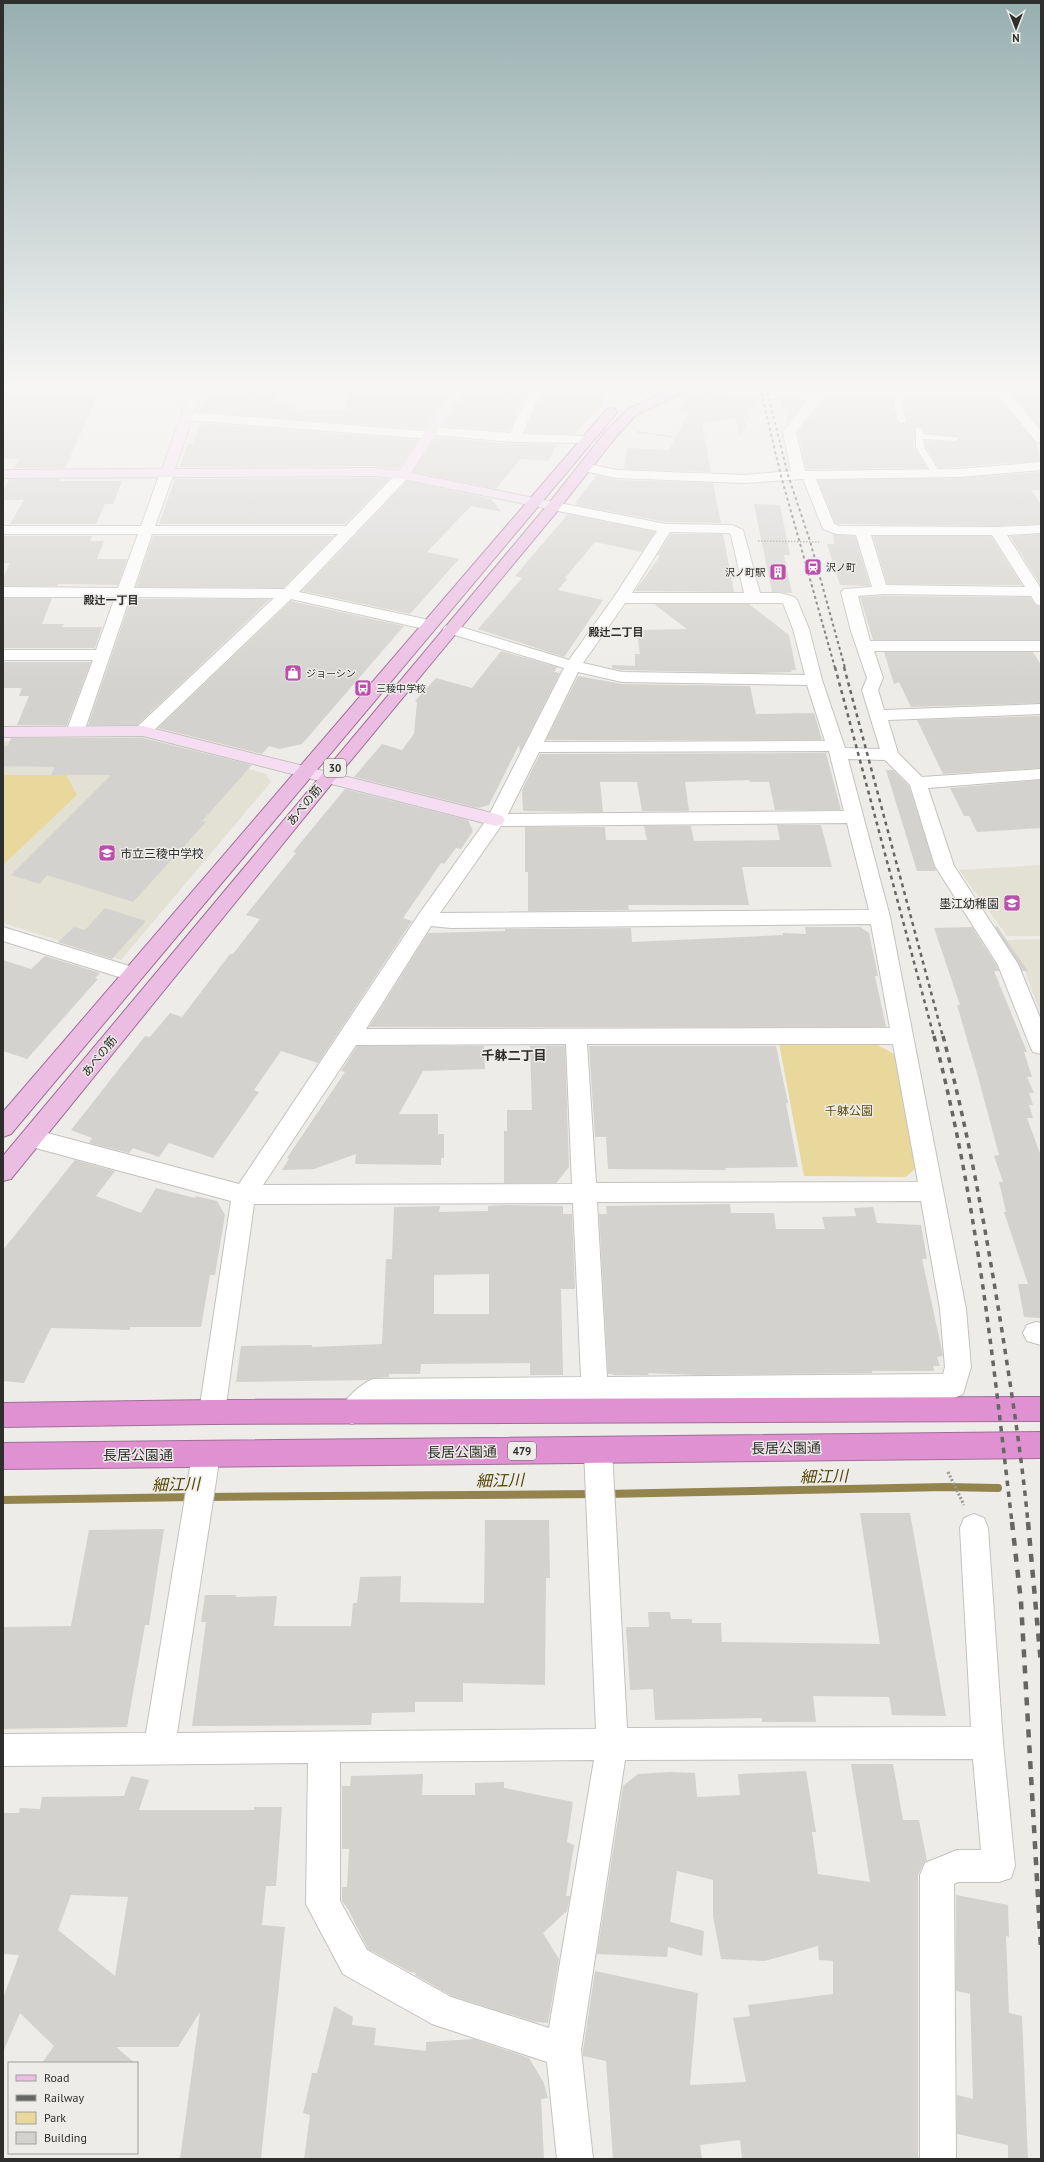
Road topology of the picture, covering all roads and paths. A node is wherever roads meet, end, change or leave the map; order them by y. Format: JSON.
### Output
{"nodes":[{"id":1,"x":162,"y":488,"type":"edge"},
{"id":2,"x":391,"y":488,"type":"edge"},
{"id":3,"x":466,"y":488,"type":"edge"},
{"id":4,"x":546,"y":488,"type":"edge"},
{"id":5,"x":568,"y":488,"type":"edge"},
{"id":6,"x":809,"y":488,"type":"edge"},
{"id":7,"x":534,"y":502,"type":"junction"},
{"id":8,"x":554,"y":506,"type":"junction"},
{"id":9,"x":666,"y":528,"type":"junction"},
{"id":10,"x":147,"y":529,"type":"junction"},
{"id":11,"x":1041,"y":529,"type":"edge"},
{"id":12,"x":3,"y":530,"type":"edge"},
{"id":13,"x":350,"y":530,"type":"junction"},
{"id":14,"x":997,"y":531,"type":"junction"},
{"id":15,"x":863,"y":536,"type":"junction"},
{"id":16,"x":740,"y":541,"type":"junction"},
{"id":17,"x":880,"y":589,"type":"junction"},
{"id":18,"x":3,"y":592,"type":"edge"},
{"id":19,"x":124,"y":592,"type":"junction"},
{"id":20,"x":288,"y":594,"type":"junction"},
{"id":21,"x":1038,"y":597,"type":"edge"},
{"id":22,"x":621,"y":598,"type":"junction"},
{"id":23,"x":753,"y":598,"type":"junction"},
{"id":24,"x":429,"y":625,"type":"junction"},
{"id":25,"x":451,"y":629,"type":"junction"},
{"id":26,"x":864,"y":646,"type":"junction"},
{"id":27,"x":1041,"y":646,"type":"edge"},
{"id":28,"x":102,"y":654,"type":"junction"},
{"id":29,"x":3,"y":655,"type":"edge"},
{"id":30,"x":573,"y":666,"type":"junction"},
{"id":31,"x":814,"y":680,"type":"junction"},
{"id":32,"x":1041,"y":709,"type":"edge"},
{"id":33,"x":879,"y":715,"type":"junction"},
{"id":34,"x":143,"y":730,"type":"junction"},
{"id":35,"x":3,"y":732,"type":"edge"},
{"id":36,"x":75,"y":732,"type":"junction"},
{"id":37,"x":532,"y":747,"type":"junction"},
{"id":38,"x":836,"y":749,"type":"junction"},
{"id":39,"x":890,"y":754,"type":"junction"},
{"id":40,"x":305,"y":772,"type":"junction"},
{"id":41,"x":1041,"y":774,"type":"edge"},
{"id":42,"x":327,"y":778,"type":"junction"},
{"id":43,"x":918,"y":783,"type":"junction"},
{"id":44,"x":853,"y":817,"type":"junction"},
{"id":45,"x":496,"y":820,"type":"junction"},
{"id":46,"x":880,"y":917,"type":"junction"},
{"id":47,"x":426,"y":919,"type":"junction"},
{"id":48,"x":3,"y":934,"type":"edge"},
{"id":49,"x":132,"y":974,"type":"junction"},
{"id":50,"x":902,"y":1036,"type":"junction"},
{"id":51,"x":350,"y":1037,"type":"junction"},
{"id":52,"x":576,"y":1038,"type":"junction"},
{"id":53,"x":1041,"y":1046,"type":"edge"},
{"id":54,"x":3,"y":1128,"type":"edge"},
{"id":55,"x":32,"y":1138,"type":"junction"},
{"id":56,"x":3,"y":1172,"type":"edge"},
{"id":57,"x":932,"y":1191,"type":"junction"},
{"id":58,"x":585,"y":1192,"type":"junction"},
{"id":59,"x":244,"y":1195,"type":"junction"},
{"id":60,"x":595,"y":1388,"type":"junction"},
{"id":61,"x":1041,"y":1409,"type":"edge"},
{"id":62,"x":212,"y":1412,"type":"junction"},
{"id":63,"x":352,"y":1412,"type":"junction"},
{"id":64,"x":3,"y":1415,"type":"edge"},
{"id":65,"x":1041,"y":1445,"type":"edge"},
{"id":66,"x":598,"y":1450,"type":"junction"},
{"id":67,"x":206,"y":1455,"type":"junction"},
{"id":68,"x":3,"y":1456,"type":"edge"},
{"id":69,"x":948,"y":1471,"type":"dead end"},
{"id":70,"x":971,"y":1520,"type":"joint"},
{"id":71,"x":987,"y":1743,"type":"junction"},
{"id":72,"x":612,"y":1744,"type":"junction"},
{"id":73,"x":324,"y":1746,"type":"junction"},
{"id":74,"x":159,"y":1748,"type":"junction"},
{"id":75,"x":3,"y":1750,"type":"edge"},
{"id":76,"x":563,"y":2050,"type":"junction"},
{"id":77,"x":575,"y":2159,"type":"edge"},
{"id":78,"x":938,"y":2159,"type":"edge"}],
"edges":[{"from":1,"to":10,"type":"street"},
{"from":2,"to":13,"type":"street"},
{"from":3,"to":7,"type":"street"},
{"from":4,"to":7,"type":"main road","name":"あべの筋","number":"30"},
{"from":5,"to":8,"type":"main road","name":"あべの筋","number":"30"},
{"from":6,"to":15,"type":"street"},
{"from":7,"to":8,"type":"street"},
{"from":7,"to":24,"type":"main road","name":"あべの筋","number":"30"},
{"from":8,"to":9,"type":"street"},
{"from":8,"to":25,"type":"main road","name":"あべの筋","number":"30"},
{"from":9,"to":16,"type":"street"},
{"from":9,"to":22,"type":"street"},
{"from":10,"to":12,"type":"street"},
{"from":10,"to":13,"type":"street"},
{"from":10,"to":19,"type":"street"},
{"from":11,"to":14,"type":"street"},
{"from":13,"to":20,"type":"street"},
{"from":14,"to":15,"type":"street"},
{"from":14,"to":21,"type":"street"},
{"from":15,"to":16,"type":"path"},
{"from":15,"to":17,"type":"street"},
{"from":16,"to":23,"type":"street"},
{"from":17,"to":21,"type":"street"},
{"from":17,"to":26,"type":"street"},
{"from":18,"to":19,"type":"street"},
{"from":19,"to":20,"type":"street"},
{"from":19,"to":28,"type":"street"},
{"from":20,"to":24,"type":"street"},
{"from":20,"to":34,"type":"street"},
{"from":22,"to":23,"type":"street"},
{"from":22,"to":30,"type":"street"},
{"from":23,"to":31,"type":"street"},
{"from":24,"to":40,"type":"main road","name":"あべの筋","number":"30"},
{"from":25,"to":30,"type":"street"},
{"from":25,"to":42,"type":"main road","name":"あべの筋","number":"30"},
{"from":26,"to":27,"type":"street"},
{"from":26,"to":33,"type":"street"},
{"from":28,"to":29,"type":"street"},
{"from":28,"to":36,"type":"street"},
{"from":30,"to":31,"type":"street"},
{"from":30,"to":37,"type":"street"},
{"from":31,"to":38,"type":"street"},
{"from":32,"to":33,"type":"street"},
{"from":33,"to":39,"type":"street"},
{"from":34,"to":36,"type":"street"},
{"from":34,"to":40,"type":"street"},
{"from":35,"to":36,"type":"street"},
{"from":37,"to":38,"type":"street"},
{"from":37,"to":45,"type":"street"},
{"from":38,"to":39,"type":"street"},
{"from":38,"to":44,"type":"street"},
{"from":39,"to":43,"type":"street"},
{"from":40,"to":42,"type":"street"},
{"from":40,"to":49,"type":"main road","name":"あべの筋","number":"30"},
{"from":41,"to":43,"type":"street"},
{"from":42,"to":45,"type":"street"},
{"from":42,"to":55,"type":"main road","name":"あべの筋","number":"30"},
{"from":43,"to":53,"type":"street"},
{"from":44,"to":45,"type":"street"},
{"from":44,"to":46,"type":"street"},
{"from":45,"to":47,"type":"street"},
{"from":46,"to":47,"type":"street"},
{"from":46,"to":50,"type":"street"},
{"from":47,"to":51,"type":"street"},
{"from":48,"to":49,"type":"street"},
{"from":49,"to":54,"type":"main road","name":"あべの筋","number":"30"},
{"from":50,"to":52,"type":"street"},
{"from":50,"to":57,"type":"street"},
{"from":51,"to":52,"type":"street"},
{"from":51,"to":59,"type":"street"},
{"from":52,"to":58,"type":"street"},
{"from":55,"to":56,"type":"main road","name":"あべの筋","number":"30"},
{"from":55,"to":59,"type":"street"},
{"from":57,"to":58,"type":"street"},
{"from":57,"to":60,"type":"street"},
{"from":58,"to":59,"type":"street"},
{"from":58,"to":60,"type":"street"},
{"from":59,"to":62,"type":"street"},
{"from":60,"to":63,"type":"street"},
{"from":61,"to":63,"type":"highway"},
{"from":62,"to":63,"type":"highway"},
{"from":62,"to":64,"type":"highway"},
{"from":65,"to":66,"type":"highway","name":"長居公園通","number":"479"},
{"from":66,"to":67,"type":"highway","name":"長居公園通","number":"479"},
{"from":66,"to":72,"type":"street"},
{"from":67,"to":68,"type":"highway","name":"長居公園通","number":"479"},
{"from":67,"to":74,"type":"street"},
{"from":69,"to":70,"type":"path"},
{"from":70,"to":71,"type":"street"},
{"from":71,"to":72,"type":"street"},
{"from":71,"to":78,"type":"street"},
{"from":72,"to":73,"type":"street"},
{"from":72,"to":76,"type":"street"},
{"from":73,"to":74,"type":"street"},
{"from":73,"to":76,"type":"street"},
{"from":74,"to":75,"type":"street"},
{"from":76,"to":77,"type":"street"}]}
